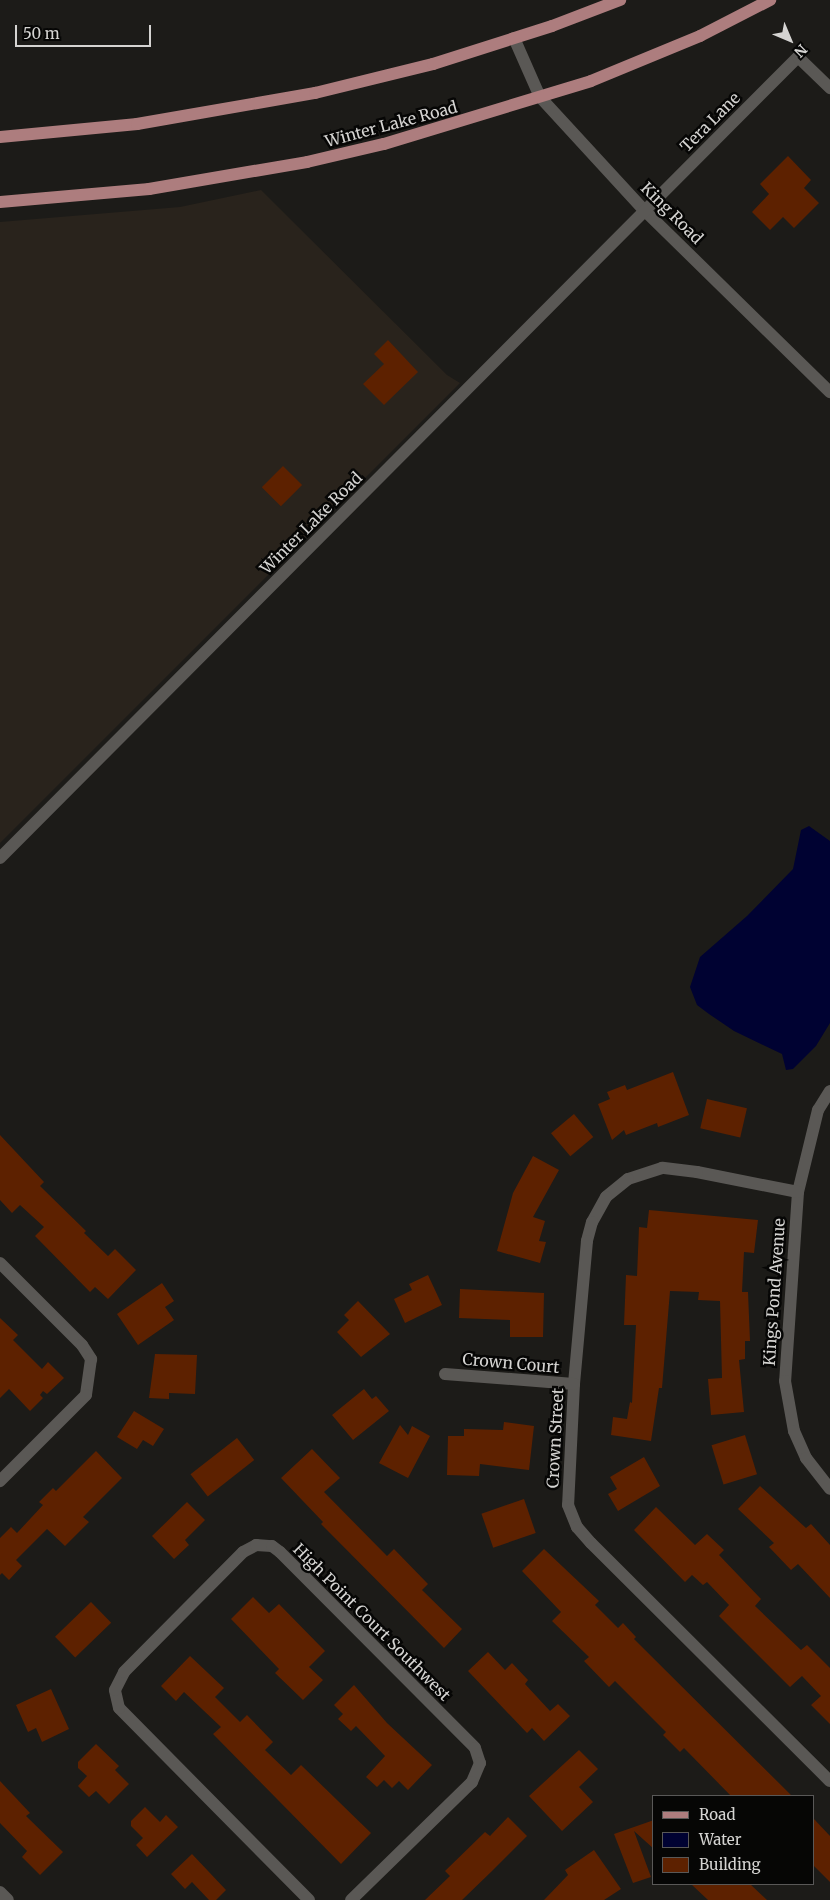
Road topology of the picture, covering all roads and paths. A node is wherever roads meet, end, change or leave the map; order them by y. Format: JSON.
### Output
{"nodes":[{"id":1,"x":620,"y":0,"type":"edge"},
{"id":2,"x":770,"y":0,"type":"edge"},
{"id":3,"x":514,"y":38,"type":"junction"},
{"id":4,"x":830,"y":88,"type":"edge"},
{"id":5,"x":540,"y":97,"type":"junction"},
{"id":6,"x":0,"y":137,"type":"edge"},
{"id":7,"x":0,"y":202,"type":"edge"},
{"id":8,"x":645,"y":211,"type":"junction"},
{"id":9,"x":830,"y":392,"type":"edge"},
{"id":10,"x":0,"y":858,"type":"edge"},
{"id":11,"x":830,"y":1091,"type":"edge"},
{"id":12,"x":798,"y":1192,"type":"junction"},
{"id":13,"x":0,"y":1263,"type":"edge"},
{"id":14,"x":445,"y":1374,"type":"dead end"},
{"id":15,"x":574,"y":1384,"type":"junction"},
{"id":16,"x":0,"y":1481,"type":"edge"},
{"id":17,"x":830,"y":1489,"type":"edge"},
{"id":18,"x":830,"y":1781,"type":"edge"},
{"id":19,"x":0,"y":1892,"type":"edge"},
{"id":20,"x":8,"y":1900,"type":"edge"},
{"id":21,"x":309,"y":1900,"type":"edge"},
{"id":22,"x":351,"y":1900,"type":"edge"}],
"edges":[{"from":1,"to":3,"type":"main road"},
{"from":2,"to":5,"type":"main road","name":"Winter Lake Road"},
{"from":3,"to":5,"type":"street","name":"King Road"},
{"from":3,"to":6,"type":"main road"},
{"from":4,"to":8,"type":"street","name":"Tera Lane"},
{"from":5,"to":7,"type":"main road","name":"Winter Lake Road"},
{"from":5,"to":8,"type":"street","name":"King Road"},
{"from":8,"to":9,"type":"street","name":"King Road"},
{"from":8,"to":10,"type":"street","name":"Winter Lake Road"},
{"from":11,"to":12,"type":"street","name":"Kings Pond Avenue"},
{"from":12,"to":15,"type":"street","name":"Crown Street"},
{"from":12,"to":17,"type":"street","name":"Kings Pond Avenue"},
{"from":13,"to":16,"type":"street"},
{"from":14,"to":15,"type":"street","name":"Crown Court"},
{"from":15,"to":18,"type":"street","name":"Crown Street"},
{"from":19,"to":20,"type":"street"},
{"from":21,"to":22,"type":"street","name":"High Point Court Southwest"}]}
